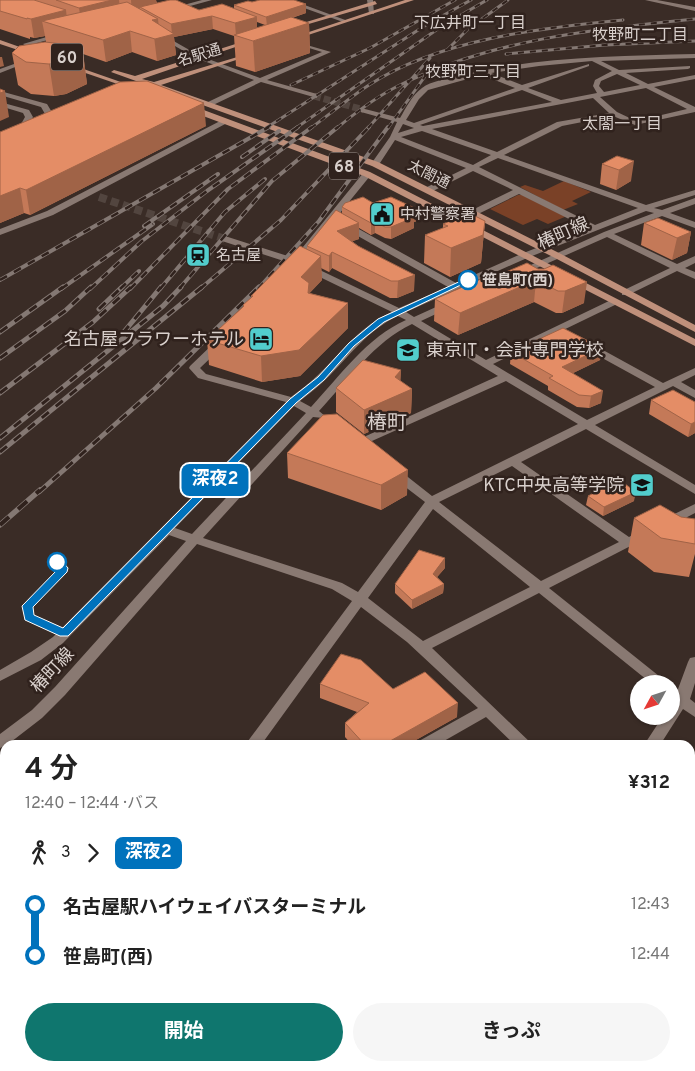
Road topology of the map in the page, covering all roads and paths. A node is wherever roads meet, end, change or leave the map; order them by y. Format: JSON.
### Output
{"nodes":[{"id":1,"x":188,"y":0,"type":"edge"},
{"id":2,"x":285,"y":0,"type":"edge"},
{"id":3,"x":411,"y":0,"type":"edge"},
{"id":4,"x":648,"y":0,"type":"edge"},
{"id":5,"x":371,"y":2,"type":"edge"},
{"id":6,"x":379,"y":2,"type":"dead end"},
{"id":7,"x":196,"y":3,"type":"junction"},
{"id":8,"x":208,"y":3,"type":"edge"},
{"id":9,"x":392,"y":3,"type":"edge"},
{"id":10,"x":695,"y":9,"type":"edge"},
{"id":11,"x":162,"y":11,"type":"edge"},
{"id":12,"x":372,"y":12,"type":"junction"},
{"id":13,"x":330,"y":16,"type":"junction"},
{"id":14,"x":345,"y":21,"type":"junction"},
{"id":15,"x":285,"y":30,"type":"edge"},
{"id":16,"x":71,"y":33,"type":"edge"},
{"id":17,"x":158,"y":34,"type":"edge"},
{"id":18,"x":0,"y":35,"type":"edge"},
{"id":19,"x":260,"y":38,"type":"edge"},
{"id":20,"x":289,"y":40,"type":"joint"},
{"id":21,"x":0,"y":42,"type":"edge"},
{"id":22,"x":26,"y":44,"type":"junction"},
{"id":23,"x":36,"y":47,"type":"edge"},
{"id":24,"x":262,"y":49,"type":"edge"},
{"id":25,"x":42,"y":56,"type":"joint"},
{"id":26,"x":695,"y":56,"type":"edge"},
{"id":27,"x":198,"y":57,"type":"junction"},
{"id":28,"x":678,"y":57,"type":"junction"},
{"id":29,"x":72,"y":59,"type":"edge"},
{"id":30,"x":596,"y":61,"type":"junction"},
{"id":31,"x":60,"y":62,"type":"edge"},
{"id":32,"x":217,"y":64,"type":"junction"},
{"id":33,"x":688,"y":67,"type":"junction"},
{"id":34,"x":0,"y":71,"type":"edge"},
{"id":35,"x":482,"y":72,"type":"junction"},
{"id":36,"x":616,"y":72,"type":"junction"},
{"id":37,"x":695,"y":72,"type":"edge"},
{"id":38,"x":695,"y":77,"type":"edge"},
{"id":39,"x":135,"y":79,"type":"junction"},
{"id":40,"x":260,"y":80,"type":"junction"},
{"id":41,"x":122,"y":84,"type":"junction"},
{"id":42,"x":153,"y":84,"type":"junction"},
{"id":43,"x":113,"y":87,"type":"edge"},
{"id":44,"x":646,"y":87,"type":"junction"},
{"id":45,"x":522,"y":88,"type":"junction"},
{"id":46,"x":138,"y":89,"type":"junction"},
{"id":47,"x":0,"y":93,"type":"edge"},
{"id":48,"x":130,"y":93,"type":"edge"},
{"id":49,"x":152,"y":94,"type":"edge"},
{"id":50,"x":314,"y":96,"type":"tunnel mouth"},
{"id":51,"x":599,"y":96,"type":"junction"},
{"id":52,"x":561,"y":103,"type":"junction"},
{"id":53,"x":0,"y":104,"type":"edge"},
{"id":54,"x":178,"y":104,"type":"edge"},
{"id":55,"x":211,"y":104,"type":"junction"},
{"id":56,"x":538,"y":108,"type":"junction"},
{"id":57,"x":411,"y":109,"type":"junction"},
{"id":58,"x":364,"y":110,"type":"tunnel mouth"},
{"id":59,"x":695,"y":110,"type":"edge"},
{"id":60,"x":53,"y":112,"type":"junction"},
{"id":61,"x":614,"y":114,"type":"junction"},
{"id":62,"x":431,"y":119,"type":"junction"},
{"id":63,"x":401,"y":120,"type":"junction"},
{"id":64,"x":225,"y":122,"type":"junction"},
{"id":65,"x":573,"y":122,"type":"junction"},
{"id":66,"x":55,"y":123,"type":"edge"},
{"id":67,"x":26,"y":124,"type":"junction"},
{"id":68,"x":414,"y":125,"type":"junction"},
{"id":69,"x":17,"y":127,"type":"edge"},
{"id":70,"x":43,"y":128,"type":"joint"},
{"id":71,"x":424,"y":129,"type":"junction"},
{"id":72,"x":394,"y":137,"type":"junction"},
{"id":73,"x":497,"y":156,"type":"junction"},
{"id":74,"x":375,"y":164,"type":"junction"},
{"id":75,"x":474,"y":168,"type":"junction"},
{"id":76,"x":366,"y":174,"type":"junction"},
{"id":77,"x":695,"y":187,"type":"edge"},
{"id":78,"x":428,"y":190,"type":"junction"},
{"id":79,"x":520,"y":190,"type":"junction"},
{"id":80,"x":84,"y":191,"type":"junction"},
{"id":81,"x":695,"y":192,"type":"edge"},
{"id":82,"x":99,"y":197,"type":"tunnel mouth"},
{"id":83,"x":679,"y":197,"type":"junction"},
{"id":84,"x":692,"y":203,"type":"edge"},
{"id":85,"x":645,"y":208,"type":"junction"},
{"id":86,"x":473,"y":213,"type":"junction"},
{"id":87,"x":660,"y":213,"type":"junction"},
{"id":88,"x":331,"y":218,"type":"junction"},
{"id":89,"x":695,"y":225,"type":"edge"},
{"id":90,"x":594,"y":228,"type":"junction"},
{"id":91,"x":0,"y":232,"type":"edge"},
{"id":92,"x":607,"y":234,"type":"junction"},
{"id":93,"x":225,"y":239,"type":"tunnel mouth"},
{"id":94,"x":544,"y":248,"type":"junction"},
{"id":95,"x":524,"y":256,"type":"junction"},
{"id":96,"x":558,"y":256,"type":"junction"},
{"id":97,"x":695,"y":259,"type":"edge"},
{"id":98,"x":540,"y":264,"type":"junction"},
{"id":99,"x":294,"y":266,"type":"junction"},
{"id":100,"x":678,"y":268,"type":"junction"},
{"id":101,"x":511,"y":276,"type":"edge"},
{"id":102,"x":695,"y":276,"type":"edge"},
{"id":103,"x":454,"y":286,"type":"junction"},
{"id":104,"x":624,"y":293,"type":"junction"},
{"id":105,"x":458,"y":300,"type":"edge"},
{"id":106,"x":614,"y":302,"type":"junction"},
{"id":107,"x":399,"y":312,"type":"junction"},
{"id":108,"x":413,"y":320,"type":"junction"},
{"id":109,"x":695,"y":329,"type":"edge"},
{"id":110,"x":226,"y":336,"type":"edge"},
{"id":111,"x":582,"y":343,"type":"edge"},
{"id":112,"x":695,"y":343,"type":"edge"},
{"id":113,"x":486,"y":364,"type":"junction"},
{"id":114,"x":695,"y":371,"type":"edge"},
{"id":115,"x":507,"y":376,"type":"junction"},
{"id":116,"x":668,"y":385,"type":"junction"},
{"id":117,"x":695,"y":395,"type":"edge"},
{"id":118,"x":293,"y":401,"type":"junction"},
{"id":119,"x":313,"y":412,"type":"junction"},
{"id":120,"x":326,"y":420,"type":"edge"},
{"id":121,"x":587,"y":425,"type":"junction"},
{"id":122,"x":359,"y":444,"type":"edge"},
{"id":123,"x":514,"y":462,"type":"junction"},
{"id":124,"x":388,"y":467,"type":"edge"},
{"id":125,"x":695,"y":490,"type":"edge"},
{"id":126,"x":432,"y":502,"type":"junction"},
{"id":127,"x":695,"y":508,"type":"edge"},
{"id":128,"x":166,"y":530,"type":"junction"},
{"id":129,"x":194,"y":539,"type":"junction"},
{"id":130,"x":628,"y":542,"type":"junction"},
{"id":131,"x":541,"y":587,"type":"junction"},
{"id":132,"x":361,"y":599,"type":"junction"},
{"id":133,"x":421,"y":648,"type":"junction"},
{"id":134,"x":695,"y":662,"type":"edge"},
{"id":135,"x":651,"y":675,"type":"edge"},
{"id":136,"x":0,"y":676,"type":"edge"},
{"id":137,"x":680,"y":689,"type":"edge"},
{"id":138,"x":680,"y":699,"type":"edge"},
{"id":139,"x":487,"y":710,"type":"junction"},
{"id":140,"x":695,"y":711,"type":"edge"},
{"id":141,"x":665,"y":725,"type":"edge"},
{"id":142,"x":3,"y":740,"type":"edge"},
{"id":143,"x":257,"y":740,"type":"edge"},
{"id":144,"x":433,"y":740,"type":"edge"},
{"id":145,"x":520,"y":740,"type":"edge"},
{"id":146,"x":655,"y":740,"type":"edge"}],
"edges":[{"from":1,"to":7,"type":"street"},
{"from":2,"to":13,"type":"street"},
{"from":3,"to":9,"type":"main road"},
{"from":4,"to":10,"type":"street"},
{"from":5,"to":6,"type":"main road"},
{"from":5,"to":12,"type":"street"},
{"from":5,"to":13,"type":"main road"},
{"from":7,"to":8,"type":"street"},
{"from":7,"to":11,"type":"street"},
{"from":9,"to":12,"type":"main road"},
{"from":12,"to":14,"type":"main road"},
{"from":13,"to":14,"type":"street"},
{"from":13,"to":15,"type":"main road"},
{"from":14,"to":20,"type":"main road"},
{"from":16,"to":22,"type":"street"},
{"from":17,"to":27,"type":"street"},
{"from":18,"to":22,"type":"main road","number":"60"},
{"from":19,"to":27,"type":"main road","name":"名駅通"},
{"from":20,"to":40,"type":"street"},
{"from":21,"to":25,"type":"main road","number":"60"},
{"from":22,"to":23,"type":"main road","number":"60"},
{"from":24,"to":32,"type":"main road","name":"名駅通"},
{"from":25,"to":34,"type":"street"},
{"from":26,"to":28,"type":"street"},
{"from":27,"to":32,"type":"street"},
{"from":27,"to":39,"type":"main road","name":"名駅通"},
{"from":28,"to":30,"type":"street"},
{"from":28,"to":33,"type":"street"},
{"from":29,"to":39,"type":"main road","number":"60"},
{"from":30,"to":35,"type":"street"},
{"from":30,"to":36,"type":"street"},
{"from":30,"to":45,"type":"street"},
{"from":31,"to":41,"type":"main road","number":"60"},
{"from":32,"to":40,"type":"street"},
{"from":32,"to":42,"type":"main road","name":"名駅通"},
{"from":33,"to":36,"type":"street"},
{"from":33,"to":37,"type":"street"},
{"from":35,"to":45,"type":"street"},
{"from":35,"to":57,"type":"street"},
{"from":36,"to":44,"type":"street"},
{"from":36,"to":51,"type":"street"},
{"from":38,"to":44,"type":"street"},
{"from":39,"to":41,"type":"main road","name":"名駅通"},
{"from":39,"to":42,"type":"main road","name":"太閤通","number":"68"},
{"from":40,"to":50,"type":"street"},
{"from":40,"to":55,"type":"street"},
{"from":41,"to":43,"type":"main road","name":"名駅通"},
{"from":41,"to":46,"type":"main road","number":"60"},
{"from":42,"to":46,"type":"main road","name":"名駅通"},
{"from":42,"to":55,"type":"main road","name":"太閤通","number":"68"},
{"from":44,"to":51,"type":"street"},
{"from":44,"to":59,"type":"street"},
{"from":45,"to":52,"type":"street"},
{"from":45,"to":62,"type":"street"},
{"from":46,"to":48,"type":"main road","name":"名駅通"},
{"from":46,"to":49,"type":"main road"},
{"from":47,"to":60,"type":"street"},
{"from":51,"to":52,"type":"street"},
{"from":51,"to":61,"type":"street"},
{"from":52,"to":56,"type":"street"},
{"from":53,"to":67,"type":"street"},
{"from":54,"to":64,"type":"main road","name":"太閤通","number":"68"},
{"from":55,"to":74,"type":"main road","name":"太閤通","number":"68"},
{"from":56,"to":65,"type":"street"},
{"from":56,"to":71,"type":"street"},
{"from":57,"to":62,"type":"street"},
{"from":57,"to":63,"type":"street"},
{"from":58,"to":63,"type":"street"},
{"from":59,"to":61,"type":"street"},
{"from":60,"to":67,"type":"main road"},
{"from":60,"to":70,"type":"street"},
{"from":61,"to":65,"type":"street"},
{"from":62,"to":68,"type":"street"},
{"from":63,"to":68,"type":"street"},
{"from":63,"to":72,"type":"street"},
{"from":64,"to":76,"type":"main road","name":"太閤通","number":"68"},
{"from":64,"to":80,"type":"street"},
{"from":65,"to":73,"type":"street"},
{"from":66,"to":70,"type":"main road"},
{"from":67,"to":69,"type":"main road"},
{"from":68,"to":71,"type":"street"},
{"from":71,"to":72,"type":"street"},
{"from":71,"to":73,"type":"street"},
{"from":72,"to":74,"type":"street"},
{"from":72,"to":75,"type":"street"},
{"from":73,"to":75,"type":"street"},
{"from":73,"to":85,"type":"street"},
{"from":74,"to":78,"type":"main road","name":"太閤通","number":"68"},
{"from":75,"to":78,"type":"street"},
{"from":75,"to":79,"type":"street"},
{"from":76,"to":88,"type":"street"},
{"from":76,"to":95,"type":"main road","name":"太閤通","number":"68"},
{"from":77,"to":83,"type":"street"},
{"from":78,"to":86,"type":"main road","name":"太閤通","number":"68"},
{"from":79,"to":86,"type":"street"},
{"from":79,"to":90,"type":"street"},
{"from":80,"to":82,"type":"street"},
{"from":80,"to":91,"type":"street"},
{"from":81,"to":83,"type":"street","name":"椿町線"},
{"from":83,"to":85,"type":"street","name":"椿町線"},
{"from":84,"to":87,"type":"street","name":"椿町線"},
{"from":85,"to":87,"type":"street"},
{"from":85,"to":90,"type":"street","name":"椿町線"},
{"from":86,"to":94,"type":"main road","name":"太閤通","number":"68"},
{"from":87,"to":89,"type":"street"},
{"from":87,"to":92,"type":"street","name":"椿町線"},
{"from":88,"to":99,"type":"street"},
{"from":88,"to":103,"type":"street"},
{"from":90,"to":94,"type":"street","name":"椿町線"},
{"from":92,"to":96,"type":"street","name":"椿町線"},
{"from":92,"to":100,"type":"street"},
{"from":93,"to":99,"type":"street"},
{"from":94,"to":95,"type":"street","name":"椿町線"},
{"from":94,"to":96,"type":"main road","name":"太閤通","number":"68"},
{"from":95,"to":98,"type":"main road","name":"太閤通","number":"68"},
{"from":95,"to":103,"type":"street","name":"椿町線"},
{"from":96,"to":98,"type":"street","name":"椿町線"},
{"from":96,"to":104,"type":"main road","name":"太閤通","number":"68"},
{"from":97,"to":100,"type":"street"},
{"from":98,"to":101,"type":"street","name":"椿町線"},
{"from":98,"to":106,"type":"main road","name":"太閤通","number":"68"},
{"from":99,"to":107,"type":"street"},
{"from":100,"to":102,"type":"street"},
{"from":100,"to":104,"type":"street"},
{"from":103,"to":107,"type":"street","name":"椿町線"},
{"from":104,"to":109,"type":"main road","name":"太閤通","number":"68"},
{"from":105,"to":108,"type":"street","name":"椿町線"},
{"from":106,"to":112,"type":"main road","name":"太閤通","number":"68"},
{"from":106,"to":113,"type":"street"},
{"from":107,"to":108,"type":"street"},
{"from":107,"to":118,"type":"street","name":"椿町線"},
{"from":108,"to":113,"type":"street"},
{"from":108,"to":119,"type":"street","name":"椿町線"},
{"from":110,"to":118,"type":"street"},
{"from":111,"to":116,"type":"street"},
{"from":113,"to":115,"type":"street"},
{"from":114,"to":116,"type":"street"},
{"from":115,"to":121,"type":"street"},
{"from":115,"to":122,"type":"street"},
{"from":116,"to":117,"type":"street"},
{"from":116,"to":121,"type":"street"},
{"from":118,"to":119,"type":"street"},
{"from":118,"to":128,"type":"street","name":"椿町線"},
{"from":119,"to":120,"type":"street"},
{"from":119,"to":129,"type":"street","name":"椿町線"},
{"from":121,"to":123,"type":"street"},
{"from":121,"to":125,"type":"street"},
{"from":123,"to":126,"type":"street"},
{"from":123,"to":130,"type":"street"},
{"from":124,"to":126,"type":"street"},
{"from":126,"to":131,"type":"street"},
{"from":126,"to":132,"type":"street"},
{"from":127,"to":130,"type":"street"},
{"from":128,"to":129,"type":"street"},
{"from":128,"to":136,"type":"street","name":"椿町線"},
{"from":129,"to":132,"type":"street"},
{"from":129,"to":142,"type":"street","name":"椿町線"},
{"from":130,"to":131,"type":"street"},
{"from":131,"to":133,"type":"street"},
{"from":131,"to":135,"type":"street"},
{"from":132,"to":133,"type":"street"},
{"from":132,"to":143,"type":"street"},
{"from":133,"to":139,"type":"street"},
{"from":134,"to":137,"type":"street"},
{"from":138,"to":140,"type":"street"},
{"from":139,"to":144,"type":"street"},
{"from":139,"to":145,"type":"street"},
{"from":141,"to":146,"type":"street"}]}
